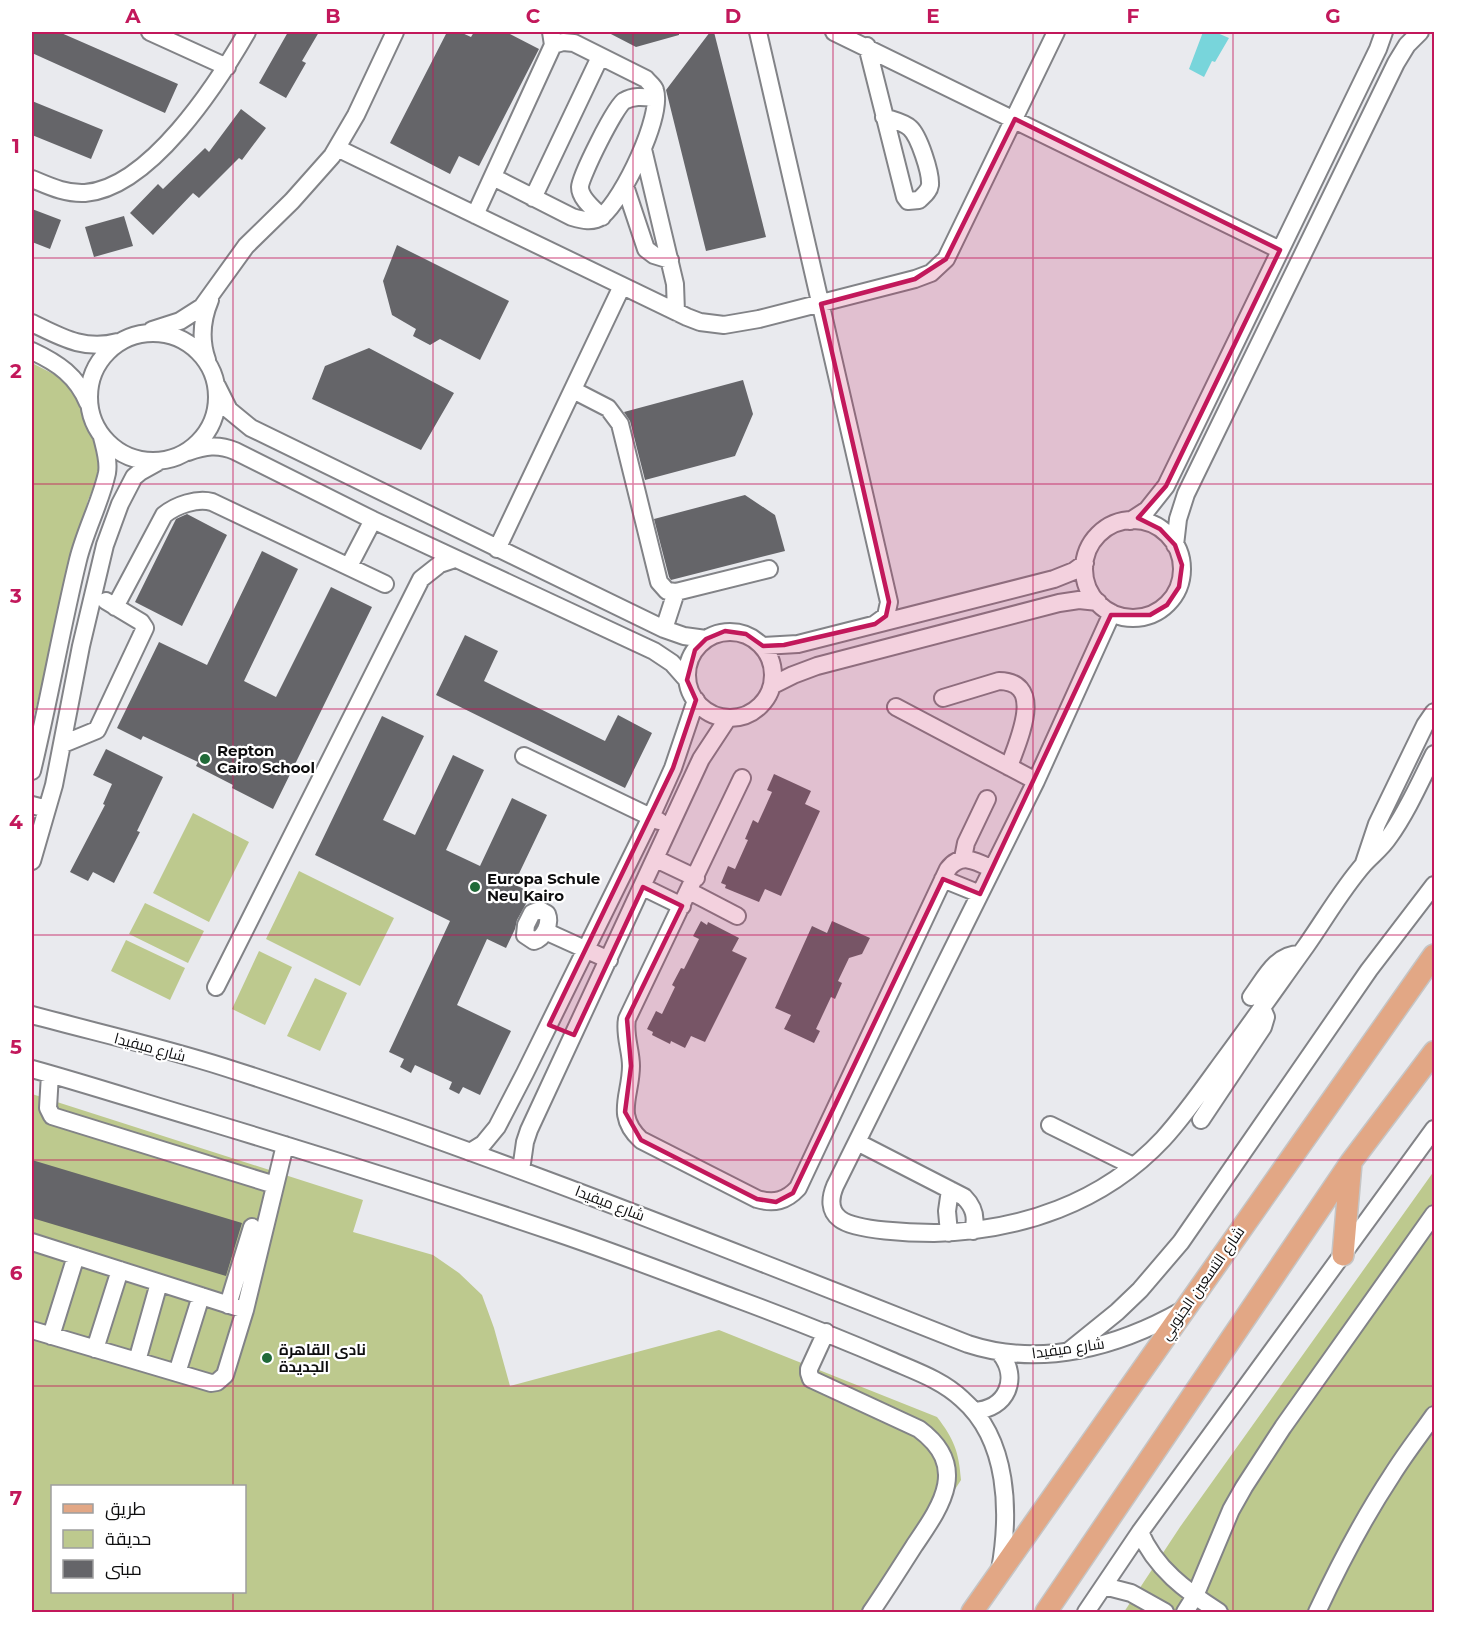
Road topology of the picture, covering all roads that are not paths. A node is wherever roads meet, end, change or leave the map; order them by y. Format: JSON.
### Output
{"nodes":[{"id":1,"x":150,"y":32,"type":"edge"},
{"id":2,"x":247,"y":32,"type":"edge"},
{"id":3,"x":395,"y":32,"type":"edge"},
{"id":4,"x":758,"y":32,"type":"edge"},
{"id":5,"x":834,"y":32,"type":"edge"},
{"id":6,"x":1056,"y":32,"type":"edge"},
{"id":7,"x":1384,"y":32,"type":"edge"},
{"id":8,"x":1420,"y":32,"type":"edge"},
{"id":9,"x":552,"y":38,"type":"edge"},
{"id":10,"x":867,"y":46,"type":"junction"},
{"id":11,"x":600,"y":57,"type":"junction"},
{"id":12,"x":227,"y":66,"type":"junction"},
{"id":13,"x":656,"y":98,"type":"junction"},
{"id":14,"x":884,"y":117,"type":"junction"},
{"id":15,"x":1015,"y":119,"type":"junction"},
{"id":16,"x":337,"y":148,"type":"junction"},
{"id":17,"x":643,"y":149,"type":"junction"},
{"id":18,"x":493,"y":177,"type":"junction"},
{"id":19,"x":32,"y":179,"type":"edge"},
{"id":20,"x":625,"y":186,"type":"junction"},
{"id":21,"x":533,"y":198,"type":"junction"},
{"id":22,"x":475,"y":215,"type":"junction"},
{"id":23,"x":602,"y":217,"type":"junction"},
{"id":24,"x":1280,"y":250,"type":"junction"},
{"id":25,"x":670,"y":260,"type":"junction"},
{"id":26,"x":622,"y":286,"type":"junction"},
{"id":27,"x":214,"y":291,"type":"junction"},
{"id":28,"x":821,"y":303,"type":"junction"},
{"id":29,"x":676,"y":312,"type":"junction"},
{"id":30,"x":32,"y":323,"type":"edge"},
{"id":31,"x":143,"y":333,"type":"junction"},
{"id":32,"x":122,"y":341,"type":"junction"},
{"id":33,"x":32,"y":351,"type":"edge"},
{"id":34,"x":207,"y":362,"type":"junction"},
{"id":35,"x":217,"y":386,"type":"junction"},
{"id":36,"x":570,"y":395,"type":"junction"},
{"id":37,"x":89,"y":405,"type":"junction"},
{"id":38,"x":102,"y":437,"type":"junction"},
{"id":39,"x":188,"y":452,"type":"junction"},
{"id":40,"x":158,"y":462,"type":"junction"},
{"id":41,"x":373,"y":520,"type":"junction"},
{"id":42,"x":1130,"y":521,"type":"junction"},
{"id":43,"x":420,"y":542,"type":"junction"},
{"id":44,"x":1175,"y":545,"type":"junction"},
{"id":45,"x":497,"y":549,"type":"junction"},
{"id":46,"x":455,"y":559,"type":"junction"},
{"id":47,"x":1085,"y":563,"type":"junction"},
{"id":48,"x":349,"y":566,"type":"junction"},
{"id":49,"x":769,"y":568,"type":"dead end"},
{"id":50,"x":421,"y":579,"type":"junction"},
{"id":51,"x":385,"y":584,"type":"dead end"},
{"id":52,"x":676,"y":592,"type":"junction"},
{"id":53,"x":93,"y":593,"type":"junction"},
{"id":54,"x":1098,"y":602,"type":"junction"},
{"id":55,"x":116,"y":607,"type":"junction"},
{"id":56,"x":1112,"y":613,"type":"junction"},
{"id":57,"x":882,"y":623,"type":"junction"},
{"id":58,"x":664,"y":629,"type":"junction"},
{"id":59,"x":706,"y":639,"type":"junction"},
{"id":60,"x":763,"y":646,"type":"junction"},
{"id":61,"x":895,"y":647,"type":"junction"},
{"id":62,"x":687,"y":680,"type":"junction"},
{"id":63,"x":773,"y":685,"type":"junction"},
{"id":64,"x":943,"y":698,"type":"dead end"},
{"id":65,"x":696,"y":700,"type":"junction"},
{"id":66,"x":896,"y":707,"type":"dead end"},
{"id":67,"x":728,"y":718,"type":"junction"},
{"id":68,"x":1431,"y":723,"type":"edge"},
{"id":69,"x":63,"y":744,"type":"junction"},
{"id":70,"x":1415,"y":746,"type":"junction"},
{"id":71,"x":524,"y":756,"type":"dead end"},
{"id":72,"x":1434,"y":758,"type":"edge"},
{"id":73,"x":1009,"y":767,"type":"junction"},
{"id":74,"x":32,"y":771,"type":"edge"},
{"id":75,"x":742,"y":778,"type":"dead end"},
{"id":76,"x":1036,"y":781,"type":"junction"},
{"id":77,"x":987,"y":799,"type":"dead end"},
{"id":78,"x":39,"y":807,"type":"edge"},
{"id":79,"x":651,"y":817,"type":"junction"},
{"id":80,"x":671,"y":827,"type":"junction"},
{"id":81,"x":963,"y":858,"type":"junction"},
{"id":82,"x":656,"y":859,"type":"junction"},
{"id":83,"x":32,"y":861,"type":"edge"},
{"id":84,"x":1364,"y":864,"type":"junction"},
{"id":85,"x":992,"y":869,"type":"junction"},
{"id":86,"x":943,"y":879,"type":"junction"},
{"id":87,"x":1434,"y":885,"type":"edge"},
{"id":88,"x":643,"y":887,"type":"junction"},
{"id":89,"x":689,"y":892,"type":"junction"},
{"id":90,"x":980,"y":894,"type":"junction"},
{"id":91,"x":737,"y":916,"type":"dead end"},
{"id":92,"x":545,"y":931,"type":"dead end"},
{"id":93,"x":586,"y":950,"type":"junction"},
{"id":94,"x":1434,"y":955,"type":"edge"},
{"id":95,"x":609,"y":960,"type":"junction"},
{"id":96,"x":216,"y":987,"type":"dead end"},
{"id":97,"x":1257,"y":1003,"type":"junction"},
{"id":98,"x":32,"y":1015,"type":"edge"},
{"id":99,"x":549,"y":1025,"type":"junction"},
{"id":100,"x":574,"y":1035,"type":"junction"},
{"id":101,"x":1434,"y":1052,"type":"edge"},
{"id":102,"x":32,"y":1069,"type":"edge"},
{"id":103,"x":525,"y":1073,"type":"junction"},
{"id":104,"x":50,"y":1074,"type":"junction"},
{"id":105,"x":550,"y":1084,"type":"junction"},
{"id":106,"x":1201,"y":1120,"type":"dead end"},
{"id":107,"x":1050,"y":1125,"type":"dead end"},
{"id":108,"x":1434,"y":1130,"type":"edge"},
{"id":109,"x":857,"y":1142,"type":"junction"},
{"id":110,"x":285,"y":1145,"type":"junction"},
{"id":111,"x":470,"y":1152,"type":"junction"},
{"id":112,"x":1351,"y":1162,"type":"junction"},
{"id":113,"x":1133,"y":1166,"type":"junction"},
{"id":114,"x":521,"y":1170,"type":"junction"},
{"id":115,"x":275,"y":1185,"type":"junction"},
{"id":116,"x":950,"y":1190,"type":"junction"},
{"id":117,"x":1434,"y":1214,"type":"edge"},
{"id":118,"x":252,"y":1227,"type":"dead end"},
{"id":119,"x":974,"y":1231,"type":"junction"},
{"id":120,"x":949,"y":1233,"type":"junction"},
{"id":121,"x":32,"y":1242,"type":"edge"},
{"id":122,"x":1343,"y":1255,"type":"junction"},
{"id":123,"x":76,"y":1256,"type":"junction"},
{"id":124,"x":120,"y":1270,"type":"junction"},
{"id":125,"x":159,"y":1283,"type":"junction"},
{"id":126,"x":201,"y":1296,"type":"junction"},
{"id":127,"x":228,"y":1305,"type":"junction"},
{"id":128,"x":245,"y":1310,"type":"junction"},
{"id":129,"x":1183,"y":1310,"type":"junction"},
{"id":130,"x":32,"y":1330,"type":"edge"},
{"id":131,"x":826,"y":1332,"type":"junction"},
{"id":132,"x":51,"y":1336,"type":"junction"},
{"id":133,"x":95,"y":1349,"type":"junction"},
{"id":134,"x":1068,"y":1352,"type":"junction"},
{"id":135,"x":1000,"y":1353,"type":"junction"},
{"id":136,"x":137,"y":1361,"type":"junction"},
{"id":137,"x":177,"y":1373,"type":"junction"},
{"id":138,"x":974,"y":1411,"type":"junction"},
{"id":139,"x":1434,"y":1415,"type":"edge"},
{"id":140,"x":1140,"y":1532,"type":"junction"},
{"id":141,"x":1000,"y":1570,"type":"junction"},
{"id":142,"x":1104,"y":1586,"type":"junction"},
{"id":143,"x":1195,"y":1596,"type":"junction"},
{"id":144,"x":871,"y":1612,"type":"edge"},
{"id":145,"x":972,"y":1612,"type":"edge"},
{"id":146,"x":1046,"y":1612,"type":"edge"},
{"id":147,"x":1086,"y":1612,"type":"edge"},
{"id":148,"x":1165,"y":1612,"type":"edge"},
{"id":149,"x":1185,"y":1612,"type":"edge"},
{"id":150,"x":1219,"y":1612,"type":"edge"},
{"id":151,"x":1317,"y":1612,"type":"edge"}],
"edges":[{"from":1,"to":12,"type":"street"},
{"from":2,"to":12,"type":"street"},
{"from":3,"to":16,"type":"street"},
{"from":4,"to":28,"type":"street"},
{"from":5,"to":10,"type":"street"},
{"from":6,"to":15,"type":"street"},
{"from":7,"to":24,"type":"street"},
{"from":8,"to":44,"type":"street"},
{"from":9,"to":11,"type":"street"},
{"from":9,"to":18,"type":"street"},
{"from":10,"to":14,"type":"street"},
{"from":10,"to":15,"type":"street"},
{"from":11,"to":13,"type":"street"},
{"from":11,"to":21,"type":"street"},
{"from":12,"to":19,"type":"street"},
{"from":13,"to":17,"type":"street"},
{"from":13,"to":23,"type":"street"},
{"from":14,"to":14,"type":"street"},
{"from":15,"to":24,"type":"street"},
{"from":15,"to":28,"type":"street"},
{"from":16,"to":22,"type":"street"},
{"from":16,"to":27,"type":"street"},
{"from":17,"to":20,"type":"street"},
{"from":17,"to":25,"type":"street"},
{"from":18,"to":21,"type":"street"},
{"from":18,"to":22,"type":"street"},
{"from":20,"to":23,"type":"street"},
{"from":20,"to":25,"type":"street"},
{"from":21,"to":23,"type":"street"},
{"from":22,"to":26,"type":"street"},
{"from":24,"to":42,"type":"street"},
{"from":25,"to":29,"type":"street"},
{"from":26,"to":29,"type":"street"},
{"from":26,"to":36,"type":"street"},
{"from":27,"to":31,"type":"street"},
{"from":27,"to":34,"type":"street"},
{"from":28,"to":29,"type":"street"},
{"from":28,"to":57,"type":"street"},
{"from":30,"to":32,"type":"street"},
{"from":31,"to":32,"type":"street"},
{"from":31,"to":34,"type":"street"},
{"from":32,"to":37,"type":"street"},
{"from":33,"to":37,"type":"street"},
{"from":34,"to":35,"type":"street"},
{"from":35,"to":39,"type":"street"},
{"from":35,"to":45,"type":"street"},
{"from":36,"to":45,"type":"street"},
{"from":36,"to":52,"type":"street"},
{"from":37,"to":38,"type":"street"},
{"from":38,"to":40,"type":"street"},
{"from":38,"to":74,"type":"street"},
{"from":39,"to":40,"type":"street"},
{"from":39,"to":41,"type":"street"},
{"from":40,"to":53,"type":"street"},
{"from":41,"to":43,"type":"street"},
{"from":41,"to":48,"type":"street"},
{"from":42,"to":44,"type":"street"},
{"from":42,"to":47,"type":"street"},
{"from":43,"to":46,"type":"street"},
{"from":43,"to":50,"type":"street"},
{"from":44,"to":56,"type":"street"},
{"from":45,"to":58,"type":"street"},
{"from":46,"to":50,"type":"street"},
{"from":46,"to":62,"type":"street"},
{"from":47,"to":54,"type":"street"},
{"from":47,"to":57,"type":"street"},
{"from":48,"to":51,"type":"street"},
{"from":48,"to":55,"type":"street"},
{"from":49,"to":52,"type":"street"},
{"from":50,"to":96,"type":"street"},
{"from":52,"to":58,"type":"street"},
{"from":53,"to":55,"type":"street"},
{"from":53,"to":69,"type":"street"},
{"from":54,"to":56,"type":"street"},
{"from":54,"to":61,"type":"street"},
{"from":55,"to":69,"type":"street"},
{"from":56,"to":76,"type":"street"},
{"from":57,"to":60,"type":"street"},
{"from":57,"to":61,"type":"street"},
{"from":58,"to":59,"type":"street"},
{"from":59,"to":60,"type":"street"},
{"from":59,"to":62,"type":"street"},
{"from":60,"to":63,"type":"street"},
{"from":61,"to":63,"type":"street"},
{"from":62,"to":65,"type":"street"},
{"from":63,"to":67,"type":"street"},
{"from":64,"to":73,"type":"street"},
{"from":65,"to":67,"type":"street"},
{"from":65,"to":79,"type":"street"},
{"from":66,"to":73,"type":"street"},
{"from":67,"to":80,"type":"street"},
{"from":68,"to":70,"type":"street"},
{"from":69,"to":78,"type":"street"},
{"from":70,"to":72,"type":"street"},
{"from":70,"to":84,"type":"street"},
{"from":71,"to":79,"type":"street"},
{"from":72,"to":84,"type":"street"},
{"from":73,"to":76,"type":"street"},
{"from":75,"to":89,"type":"street"},
{"from":76,"to":85,"type":"street"},
{"from":77,"to":81,"type":"street"},
{"from":78,"to":83,"type":"street"},
{"from":79,"to":80,"type":"street"},
{"from":79,"to":93,"type":"street"},
{"from":80,"to":82,"type":"street"},
{"from":81,"to":85,"type":"street"},
{"from":81,"to":86,"type":"street"},
{"from":82,"to":88,"type":"street"},
{"from":82,"to":89,"type":"street"},
{"from":84,"to":97,"type":"street"},
{"from":85,"to":90,"type":"street"},
{"from":86,"to":89,"type":"street"},
{"from":86,"to":90,"type":"street"},
{"from":87,"to":134,"type":"street"},
{"from":88,"to":89,"type":"street"},
{"from":88,"to":95,"type":"street"},
{"from":89,"to":91,"type":"street"},
{"from":90,"to":109,"type":"street"},
{"from":92,"to":93,"type":"street"},
{"from":93,"to":95,"type":"street"},
{"from":93,"to":99,"type":"street"},
{"from":94,"to":129,"type":"main road","name":"شارع التسعين الجنوبي"},
{"from":95,"to":100,"type":"street"},
{"from":97,"to":106,"type":"street"},
{"from":97,"to":113,"type":"street"},
{"from":98,"to":111,"type":"street","name":"شارع ميفيدا"},
{"from":99,"to":100,"type":"street"},
{"from":99,"to":103,"type":"street"},
{"from":100,"to":105,"type":"street"},
{"from":101,"to":112,"type":"main road"},
{"from":102,"to":104,"type":"street"},
{"from":103,"to":105,"type":"street"},
{"from":103,"to":111,"type":"street"},
{"from":104,"to":110,"type":"street"},
{"from":104,"to":115,"type":"street"},
{"from":105,"to":114,"type":"street"},
{"from":107,"to":113,"type":"street"},
{"from":108,"to":122,"type":"street"},
{"from":109,"to":116,"type":"street"},
{"from":109,"to":120,"type":"street"},
{"from":110,"to":115,"type":"street"},
{"from":110,"to":131,"type":"street"},
{"from":111,"to":114,"type":"street","name":"شارع ميفيدا"},
{"from":112,"to":122,"type":"main road"},
{"from":112,"to":146,"type":"main road"},
{"from":113,"to":119,"type":"street"},
{"from":114,"to":135,"type":"street","name":"شارع ميفيدا"},
{"from":115,"to":128,"type":"street"},
{"from":116,"to":119,"type":"street"},
{"from":116,"to":120,"type":"street"},
{"from":117,"to":143,"type":"street"},
{"from":118,"to":127,"type":"street"},
{"from":119,"to":120,"type":"street"},
{"from":121,"to":123,"type":"street"},
{"from":122,"to":140,"type":"street"},
{"from":123,"to":124,"type":"street"},
{"from":123,"to":132,"type":"street"},
{"from":124,"to":125,"type":"street"},
{"from":124,"to":133,"type":"street"},
{"from":125,"to":126,"type":"street"},
{"from":125,"to":136,"type":"street"},
{"from":126,"to":127,"type":"street"},
{"from":126,"to":137,"type":"street"},
{"from":127,"to":128,"type":"street"},
{"from":128,"to":137,"type":"street"},
{"from":129,"to":134,"type":"street","name":"شارع ميفيدا"},
{"from":129,"to":141,"type":"main road","name":"شارع التسعين الجنوبي"},
{"from":130,"to":132,"type":"street"},
{"from":131,"to":138,"type":"street"},
{"from":131,"to":144,"type":"street"},
{"from":132,"to":133,"type":"street"},
{"from":133,"to":136,"type":"street"},
{"from":134,"to":135,"type":"street","name":"شارع ميفيدا"},
{"from":135,"to":138,"type":"street"},
{"from":136,"to":137,"type":"street"},
{"from":138,"to":141,"type":"street"},
{"from":139,"to":151,"type":"street"},
{"from":140,"to":142,"type":"street"},
{"from":140,"to":143,"type":"street"},
{"from":141,"to":145,"type":"main road","name":"شارع التسعين الجنوبي"},
{"from":142,"to":147,"type":"street"},
{"from":142,"to":148,"type":"street"},
{"from":143,"to":149,"type":"street"},
{"from":143,"to":150,"type":"street"}]}
